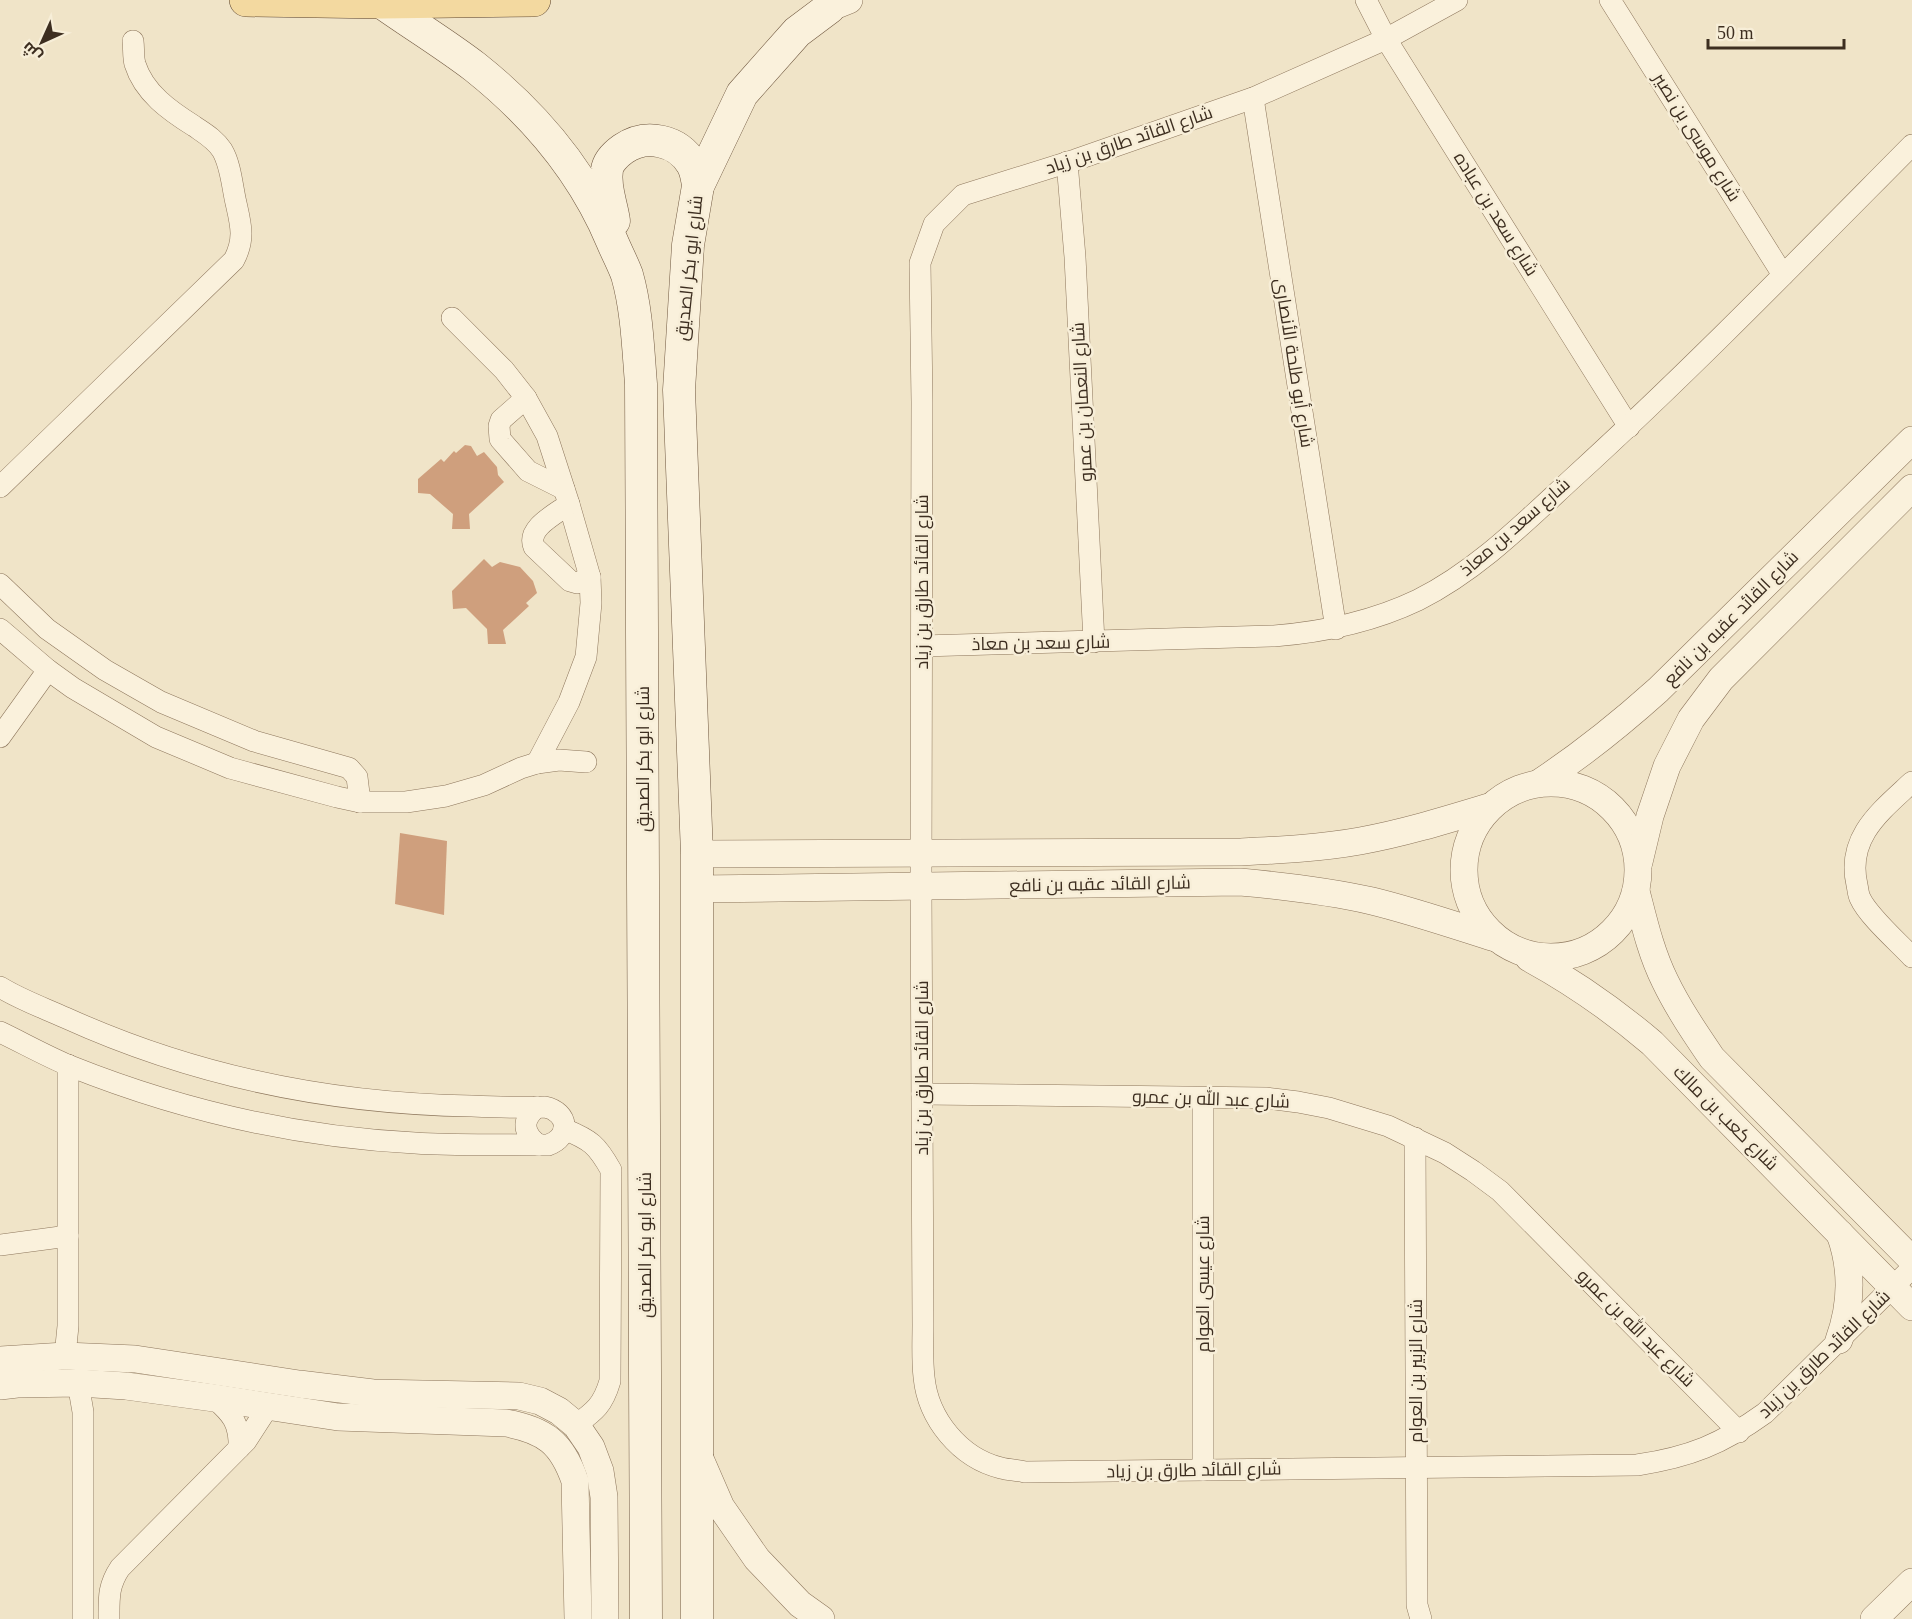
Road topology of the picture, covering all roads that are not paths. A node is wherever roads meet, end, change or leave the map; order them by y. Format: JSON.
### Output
{"nodes":[{"id":1,"x":246,"y":0,"type":"edge"},
{"id":2,"x":534,"y":0,"type":"edge"},
{"id":3,"x":1366,"y":0,"type":"edge"},
{"id":4,"x":1457,"y":0,"type":"edge"},
{"id":5,"x":1610,"y":0,"type":"edge"},
{"id":6,"x":381,"y":2,"type":"junction"},
{"id":7,"x":839,"y":4,"type":"edge"},
{"id":8,"x":1386,"y":39,"type":"junction"},
{"id":9,"x":133,"y":41,"type":"dead end"},
{"id":10,"x":1252,"y":98,"type":"junction"},
{"id":11,"x":1912,"y":145,"type":"edge"},
{"id":12,"x":1067,"y":162,"type":"junction"},
{"id":13,"x":698,"y":186,"type":"junction"},
{"id":14,"x":616,"y":252,"type":"junction"},
{"id":15,"x":1783,"y":275,"type":"junction"},
{"id":16,"x":452,"y":318,"type":"dead end"},
{"id":17,"x":526,"y":398,"type":"junction"},
{"id":18,"x":1629,"y":427,"type":"junction"},
{"id":19,"x":1912,"y":440,"type":"edge"},
{"id":20,"x":0,"y":487,"type":"edge"},
{"id":21,"x":1912,"y":488,"type":"edge"},
{"id":22,"x":566,"y":496,"type":"junction"},
{"id":23,"x":590,"y":577,"type":"junction"},
{"id":24,"x":0,"y":584,"type":"edge"},
{"id":25,"x":1336,"y":628,"type":"junction"},
{"id":26,"x":0,"y":629,"type":"edge"},
{"id":27,"x":1094,"y":642,"type":"junction"},
{"id":28,"x":922,"y":646,"type":"junction"},
{"id":29,"x":99,"y":666,"type":"junction"},
{"id":30,"x":48,"y":670,"type":"junction"},
{"id":31,"x":80,"y":693,"type":"junction"},
{"id":32,"x":0,"y":737,"type":"edge"},
{"id":33,"x":586,"y":762,"type":"dead end"},
{"id":34,"x":537,"y":763,"type":"junction"},
{"id":35,"x":1912,"y":782,"type":"edge"},
{"id":36,"x":1539,"y":783,"type":"junction"},
{"id":37,"x":360,"y":802,"type":"junction"},
{"id":38,"x":1489,"y":807,"type":"junction"},
{"id":39,"x":921,"y":853,"type":"junction"},
{"id":40,"x":698,"y":854,"type":"junction"},
{"id":41,"x":1639,"y":863,"type":"junction"},
{"id":42,"x":921,"y":886,"type":"junction"},
{"id":43,"x":698,"y":889,"type":"junction"},
{"id":44,"x":1636,"y":891,"type":"junction"},
{"id":45,"x":1495,"y":938,"type":"junction"},
{"id":46,"x":1520,"y":953,"type":"junction"},
{"id":47,"x":1912,"y":957,"type":"edge"},
{"id":48,"x":0,"y":987,"type":"edge"},
{"id":49,"x":0,"y":1032,"type":"edge"},
{"id":50,"x":69,"y":1065,"type":"junction"},
{"id":51,"x":922,"y":1094,"type":"junction"},
{"id":52,"x":1203,"y":1098,"type":"junction"},
{"id":53,"x":537,"y":1107,"type":"junction"},
{"id":54,"x":564,"y":1129,"type":"junction"},
{"id":55,"x":1415,"y":1138,"type":"junction"},
{"id":56,"x":539,"y":1145,"type":"junction"},
{"id":57,"x":1839,"y":1233,"type":"junction"},
{"id":58,"x":68,"y":1236,"type":"junction"},
{"id":59,"x":0,"y":1245,"type":"edge"},
{"id":60,"x":1912,"y":1260,"type":"edge"},
{"id":61,"x":1912,"y":1268,"type":"edge"},
{"id":62,"x":1892,"y":1287,"type":"junction"},
{"id":63,"x":696,"y":1298,"type":"junction"},
{"id":64,"x":645,"y":1300,"type":"junction"},
{"id":65,"x":1912,"y":1306,"type":"edge"},
{"id":66,"x":1839,"y":1340,"type":"junction"},
{"id":67,"x":65,"y":1356,"type":"junction"},
{"id":68,"x":0,"y":1359,"type":"edge"},
{"id":69,"x":78,"y":1383,"type":"junction"},
{"id":70,"x":217,"y":1385,"type":"junction"},
{"id":71,"x":0,"y":1386,"type":"edge"},
{"id":72,"x":268,"y":1407,"type":"junction"},
{"id":73,"x":576,"y":1425,"type":"junction"},
{"id":74,"x":1738,"y":1432,"type":"junction"},
{"id":75,"x":239,"y":1448,"type":"junction"},
{"id":76,"x":696,"y":1449,"type":"junction"},
{"id":77,"x":1417,"y":1468,"type":"junction"},
{"id":78,"x":1203,"y":1470,"type":"junction"},
{"id":79,"x":1912,"y":1582,"type":"edge"},
{"id":80,"x":1417,"y":1614,"type":"edge"},
{"id":81,"x":83,"y":1619,"type":"edge"},
{"id":82,"x":109,"y":1619,"type":"edge"},
{"id":83,"x":579,"y":1619,"type":"edge"},
{"id":84,"x":604,"y":1619,"type":"edge"},
{"id":85,"x":646,"y":1619,"type":"edge"},
{"id":86,"x":697,"y":1619,"type":"edge"},
{"id":87,"x":821,"y":1619,"type":"edge"},
{"id":88,"x":1874,"y":1619,"type":"edge"}],
"edges":[{"from":1,"to":6,"type":"main road"},
{"from":2,"to":6,"type":"main road"},
{"from":3,"to":8,"type":"street","name":"شارع سعد بن عباده"},
{"from":4,"to":8,"type":"street","name":"شارع القائد طارق بن زياد"},
{"from":5,"to":15,"type":"street","name":"شارع موسى بن نصير"},
{"from":6,"to":14,"type":"main road","name":"شارع ابو بكر الصديق"},
{"from":7,"to":13,"type":"main road","name":"شارع ابو بكر الصديق"},
{"from":8,"to":10,"type":"street","name":"شارع القائد طارق بن زياد"},
{"from":8,"to":18,"type":"street","name":"شارع سعد بن عباده"},
{"from":9,"to":20,"type":"street"},
{"from":10,"to":12,"type":"street","name":"شارع القائد طارق بن زياد"},
{"from":10,"to":25,"type":"street","name":"شارع أبو طلحة الأنصارى"},
{"from":11,"to":15,"type":"street","name":"شارع سعد بن معاذ"},
{"from":12,"to":27,"type":"street","name":"شارع النعمان بن عمرو"},
{"from":12,"to":28,"type":"street","name":"شارع القائد طارق بن زياد"},
{"from":13,"to":14,"type":"main road"},
{"from":13,"to":40,"type":"main road","name":"شارع ابو بكر الصديق"},
{"from":14,"to":64,"type":"main road","name":"شارع ابو بكر الصديق"},
{"from":15,"to":18,"type":"street","name":"شارع سعد بن معاذ"},
{"from":16,"to":17,"type":"street"},
{"from":17,"to":22,"type":"street"},
{"from":17,"to":22,"type":"street"},
{"from":18,"to":25,"type":"street","name":"شارع سعد بن معاذ"},
{"from":19,"to":36,"type":"street","name":"شارع القائد عقبه بن نافع"},
{"from":21,"to":41,"type":"street","name":"شارع القائد عقبه بن نافع"},
{"from":22,"to":23,"type":"street"},
{"from":22,"to":23,"type":"street"},
{"from":23,"to":34,"type":"street"},
{"from":24,"to":29,"type":"street"},
{"from":25,"to":27,"type":"street","name":"شارع سعد بن معاذ"},
{"from":26,"to":30,"type":"street"},
{"from":27,"to":28,"type":"street","name":"شارع سعد بن معاذ"},
{"from":28,"to":39,"type":"street","name":"شارع القائد طارق بن زياد"},
{"from":29,"to":31,"type":"street"},
{"from":29,"to":31,"type":"street"},
{"from":29,"to":37,"type":"street"},
{"from":30,"to":31,"type":"street"},
{"from":30,"to":32,"type":"street"},
{"from":31,"to":37,"type":"street"},
{"from":33,"to":34,"type":"street"},
{"from":34,"to":37,"type":"street"},
{"from":35,"to":47,"type":"street"},
{"from":36,"to":38,"type":"street"},
{"from":36,"to":41,"type":"street"},
{"from":38,"to":39,"type":"street","name":"شارع القائد عقبه بن نافع"},
{"from":38,"to":45,"type":"street"},
{"from":39,"to":40,"type":"street","name":"شارع القائد عقبه بن نافع"},
{"from":39,"to":42,"type":"street","name":"شارع القائد طارق بن زياد"},
{"from":40,"to":43,"type":"main road","name":"شارع ابو بكر الصديق"},
{"from":41,"to":44,"type":"street"},
{"from":42,"to":43,"type":"street","name":"شارع القائد عقبه بن نافع"},
{"from":42,"to":45,"type":"street","name":"شارع القائد عقبه بن نافع"},
{"from":42,"to":51,"type":"street","name":"شارع القائد طارق بن زياد"},
{"from":43,"to":63,"type":"main road","name":"شارع ابو بكر الصديق"},
{"from":44,"to":46,"type":"street"},
{"from":44,"to":60,"type":"street","name":"شارع كعب بن مالك"},
{"from":45,"to":46,"type":"street"},
{"from":46,"to":57,"type":"street","name":"شارع كعب بن مالك"},
{"from":48,"to":53,"type":"street"},
{"from":49,"to":50,"type":"street"},
{"from":50,"to":56,"type":"street"},
{"from":50,"to":58,"type":"street"},
{"from":51,"to":52,"type":"street","name":"شارع عبد الله بن عمرو"},
{"from":51,"to":78,"type":"street","name":"شارع القائد طارق بن زياد"},
{"from":52,"to":55,"type":"street","name":"شارع عبد الله بن عمرو"},
{"from":52,"to":78,"type":"street","name":"شارع عيسى العوام"},
{"from":53,"to":54,"type":"street"},
{"from":53,"to":56,"type":"street"},
{"from":54,"to":56,"type":"street"},
{"from":54,"to":73,"type":"street"},
{"from":55,"to":74,"type":"street","name":"شارع عبد الله بن عمرو"},
{"from":55,"to":77,"type":"street","name":"شارع الزبير بن العوام"},
{"from":57,"to":62,"type":"street","name":"شارع كعب بن مالك"},
{"from":57,"to":66,"type":"street"},
{"from":58,"to":59,"type":"street"},
{"from":58,"to":67,"type":"street"},
{"from":61,"to":62,"type":"street","name":"شارع القائد طارق بن زياد"},
{"from":62,"to":65,"type":"street","name":"شارع كعب بن مالك"},
{"from":62,"to":66,"type":"street","name":"شارع القائد طارق بن زياد"},
{"from":63,"to":64,"type":"main road"},
{"from":63,"to":76,"type":"main road","name":"شارع ابو بكر الصديق"},
{"from":64,"to":85,"type":"main road","name":"شارع ابو بكر الصديق"},
{"from":66,"to":74,"type":"street","name":"شارع القائد طارق بن زياد"},
{"from":67,"to":68,"type":"street"},
{"from":67,"to":70,"type":"street"},
{"from":69,"to":70,"type":"street"},
{"from":69,"to":71,"type":"street"},
{"from":69,"to":81,"type":"street"},
{"from":70,"to":72,"type":"street"},
{"from":70,"to":73,"type":"street"},
{"from":70,"to":75,"type":"street"},
{"from":72,"to":75,"type":"street"},
{"from":72,"to":83,"type":"street"},
{"from":73,"to":84,"type":"street"},
{"from":74,"to":77,"type":"street","name":"شارع القائد طارق بن زياد"},
{"from":75,"to":82,"type":"street"},
{"from":76,"to":86,"type":"main road","name":"شارع ابو بكر الصديق"},
{"from":76,"to":87,"type":"street"},
{"from":77,"to":78,"type":"street","name":"شارع القائد طارق بن زياد"},
{"from":77,"to":80,"type":"street","name":"شارع الزبير بن العوام"},
{"from":79,"to":88,"type":"street"}]}
